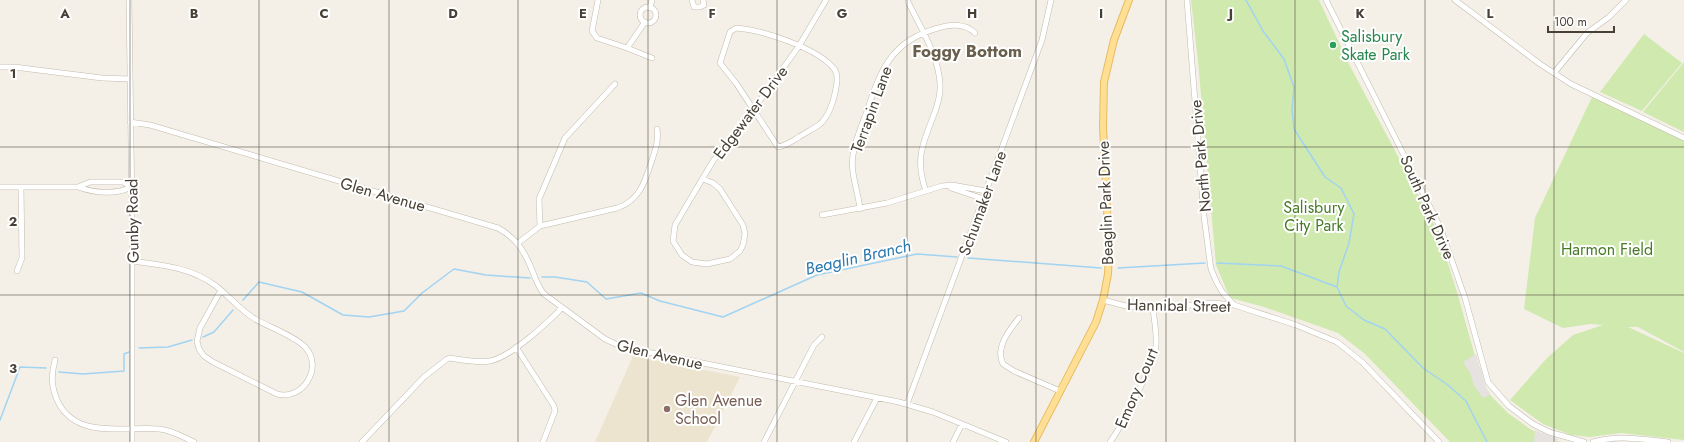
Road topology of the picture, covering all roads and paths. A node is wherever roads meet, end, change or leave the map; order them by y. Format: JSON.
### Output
{"nodes":[{"id":1,"x":129,"y":0,"type":"edge"},
{"id":2,"x":598,"y":0,"type":"edge"},
{"id":3,"x":652,"y":0,"type":"edge"},
{"id":4,"x":692,"y":0,"type":"edge"},
{"id":5,"x":703,"y":0,"type":"edge"},
{"id":6,"x":826,"y":0,"type":"edge"},
{"id":7,"x":1051,"y":0,"type":"edge"},
{"id":8,"x":1129,"y":0,"type":"edge"},
{"id":9,"x":1187,"y":0,"type":"edge"},
{"id":10,"x":1326,"y":0,"type":"edge"},
{"id":11,"x":1455,"y":0,"type":"edge"},
{"id":12,"x":1626,"y":0,"type":"edge"},
{"id":13,"x":908,"y":2,"type":"dead end"},
{"id":14,"x":650,"y":8,"type":"junction"},
{"id":15,"x":645,"y":22,"type":"junction"},
{"id":16,"x":975,"y":33,"type":"dead end"},
{"id":17,"x":923,"y":34,"type":"junction"},
{"id":18,"x":799,"y":46,"type":"junction"},
{"id":19,"x":627,"y":48,"type":"junction"},
{"id":20,"x":652,"y":58,"type":"dead end"},
{"id":21,"x":0,"y":68,"type":"edge"},
{"id":22,"x":1554,"y":73,"type":"junction"},
{"id":23,"x":130,"y":79,"type":"junction"},
{"id":24,"x":615,"y":84,"type":"dead end"},
{"id":25,"x":753,"y":110,"type":"junction"},
{"id":26,"x":130,"y":122,"type":"junction"},
{"id":27,"x":657,"y":129,"type":"dead end"},
{"id":28,"x":1684,"y":138,"type":"edge"},
{"id":29,"x":703,"y":178,"type":"junction"},
{"id":30,"x":947,"y":186,"type":"junction"},
{"id":31,"x":0,"y":187,"type":"edge"},
{"id":32,"x":22,"y":187,"type":"junction"},
{"id":33,"x":78,"y":187,"type":"junction"},
{"id":34,"x":131,"y":187,"type":"junction"},
{"id":35,"x":926,"y":191,"type":"junction"},
{"id":36,"x":986,"y":191,"type":"junction"},
{"id":37,"x":984,"y":199,"type":"junction"},
{"id":38,"x":860,"y":209,"type":"junction"},
{"id":39,"x":822,"y":214,"type":"dead end"},
{"id":40,"x":540,"y":226,"type":"junction"},
{"id":41,"x":518,"y":243,"type":"junction"},
{"id":42,"x":132,"y":261,"type":"junction"},
{"id":43,"x":17,"y":270,"type":"dead end"},
{"id":44,"x":221,"y":290,"type":"junction"},
{"id":45,"x":1104,"y":300,"type":"junction"},
{"id":46,"x":1234,"y":305,"type":"junction"},
{"id":47,"x":562,"y":308,"type":"junction"},
{"id":48,"x":1153,"y":308,"type":"junction"},
{"id":49,"x":1019,"y":318,"type":"dead end"},
{"id":50,"x":822,"y":337,"type":"dead end"},
{"id":51,"x":516,"y":347,"type":"junction"},
{"id":52,"x":55,"y":360,"type":"dead end"},
{"id":53,"x":795,"y":382,"type":"junction"},
{"id":54,"x":1060,"y":391,"type":"junction"},
{"id":55,"x":877,"y":398,"type":"junction"},
{"id":56,"x":907,"y":404,"type":"junction"},
{"id":57,"x":962,"y":424,"type":"junction"},
{"id":58,"x":132,"y":429,"type":"junction"},
{"id":59,"x":132,"y":442,"type":"edge"},
{"id":60,"x":194,"y":442,"type":"edge"},
{"id":61,"x":362,"y":442,"type":"edge"},
{"id":62,"x":543,"y":442,"type":"edge"},
{"id":63,"x":764,"y":442,"type":"edge"},
{"id":64,"x":854,"y":442,"type":"edge"},
{"id":65,"x":953,"y":442,"type":"edge"},
{"id":66,"x":1006,"y":442,"type":"edge"},
{"id":67,"x":1034,"y":442,"type":"edge"},
{"id":68,"x":1110,"y":442,"type":"edge"},
{"id":69,"x":1439,"y":442,"type":"edge"},
{"id":70,"x":1584,"y":442,"type":"edge"},
{"id":71,"x":1593,"y":442,"type":"edge"},
{"id":72,"x":1668,"y":442,"type":"edge"}],
"edges":[{"from":1,"to":23,"type":"street","name":"Gunby Road"},
{"from":2,"to":19,"type":"street"},
{"from":3,"to":14,"type":"street"},
{"from":4,"to":5,"type":"street"},
{"from":6,"to":18,"type":"street","name":"Edgewater Drive"},
{"from":7,"to":36,"type":"street","name":"Schumaker Lane"},
{"from":8,"to":45,"type":"main road","name":"Beaglin Park Drive"},
{"from":9,"to":46,"type":"street","name":"North Park Drive"},
{"from":10,"to":70,"type":"street","name":"South Park Drive"},
{"from":11,"to":22,"type":"street"},
{"from":12,"to":22,"type":"street"},
{"from":13,"to":17,"type":"street"},
{"from":14,"to":15,"type":"street"},
{"from":14,"to":15,"type":"street"},
{"from":15,"to":19,"type":"street"},
{"from":16,"to":17,"type":"street","name":"Terrapin Lane"},
{"from":17,"to":35,"type":"street"},
{"from":17,"to":38,"type":"street","name":"Terrapin Lane"},
{"from":18,"to":25,"type":"street","name":"Edgewater Drive"},
{"from":18,"to":25,"type":"street"},
{"from":18,"to":25,"type":"street"},
{"from":19,"to":20,"type":"street"},
{"from":21,"to":23,"type":"street"},
{"from":22,"to":28,"type":"street"},
{"from":23,"to":26,"type":"street","name":"Gunby Road"},
{"from":24,"to":40,"type":"street"},
{"from":25,"to":29,"type":"street","name":"Edgewater Drive"},
{"from":26,"to":34,"type":"street","name":"Gunby Road"},
{"from":26,"to":41,"type":"street","name":"Glen Avenue"},
{"from":27,"to":40,"type":"street"},
{"from":29,"to":29,"type":"street","name":"Edgewater Drive"},
{"from":30,"to":35,"type":"street"},
{"from":30,"to":36,"type":"street"},
{"from":30,"to":37,"type":"street"},
{"from":31,"to":32,"type":"street"},
{"from":32,"to":33,"type":"street"},
{"from":32,"to":43,"type":"street"},
{"from":33,"to":34,"type":"street"},
{"from":33,"to":34,"type":"street"},
{"from":34,"to":42,"type":"street","name":"Gunby Road"},
{"from":35,"to":38,"type":"street"},
{"from":36,"to":37,"type":"street","name":"Schumaker Lane"},
{"from":37,"to":56,"type":"street","name":"Schumaker Lane"},
{"from":38,"to":39,"type":"street"},
{"from":40,"to":41,"type":"street"},
{"from":41,"to":47,"type":"street","name":"Glen Avenue"},
{"from":42,"to":44,"type":"street"},
{"from":42,"to":58,"type":"street","name":"Gunby Road"},
{"from":44,"to":44,"type":"street"},
{"from":45,"to":48,"type":"street","name":"Hannibal Street"},
{"from":45,"to":54,"type":"main road","name":"Beaglin Park Drive"},
{"from":46,"to":48,"type":"street","name":"Hannibal Street"},
{"from":46,"to":69,"type":"street","name":"Hannibal Street"},
{"from":47,"to":51,"type":"street"},
{"from":47,"to":53,"type":"street","name":"Glen Avenue"},
{"from":48,"to":68,"type":"street","name":"Emory Court"},
{"from":49,"to":54,"type":"street"},
{"from":50,"to":53,"type":"street"},
{"from":51,"to":61,"type":"street"},
{"from":51,"to":62,"type":"street"},
{"from":52,"to":58,"type":"street"},
{"from":53,"to":55,"type":"street","name":"Glen Avenue"},
{"from":53,"to":63,"type":"street"},
{"from":54,"to":67,"type":"main road","name":"Beaglin Park Drive"},
{"from":55,"to":56,"type":"street","name":"Glen Avenue"},
{"from":55,"to":64,"type":"street"},
{"from":56,"to":57,"type":"street","name":"Glen Avenue"},
{"from":57,"to":65,"type":"street"},
{"from":57,"to":66,"type":"street","name":"Glen Avenue"},
{"from":58,"to":59,"type":"street","name":"Gunby Road"},
{"from":58,"to":60,"type":"street"},
{"from":71,"to":72,"type":"street"}]}
